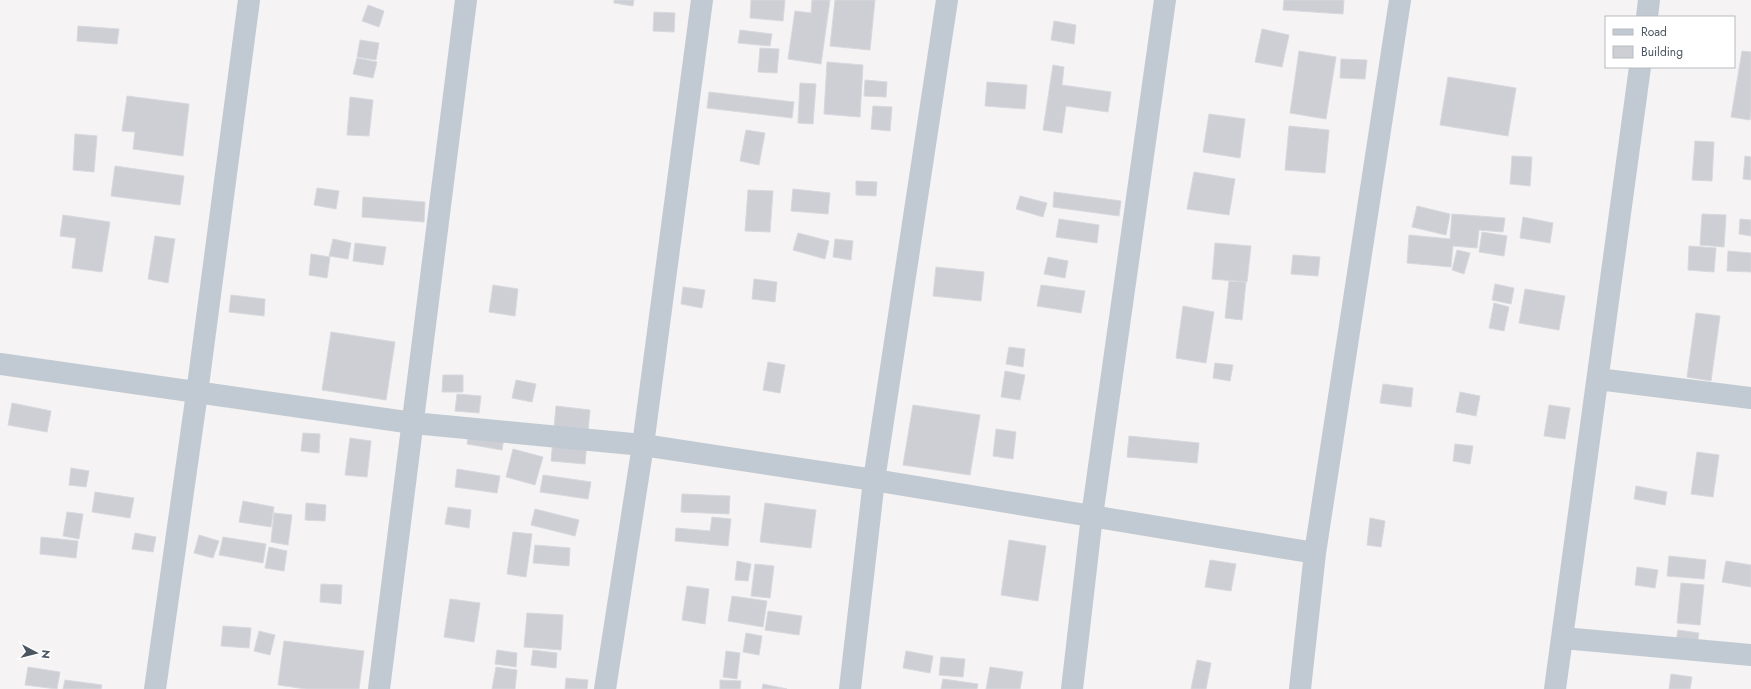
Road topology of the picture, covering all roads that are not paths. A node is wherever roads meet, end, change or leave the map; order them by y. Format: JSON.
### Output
{"nodes":[{"id":1,"x":249,"y":0,"type":"edge"},
{"id":2,"x":466,"y":0,"type":"edge"},
{"id":3,"x":702,"y":0,"type":"edge"},
{"id":4,"x":947,"y":0,"type":"edge"},
{"id":5,"x":1165,"y":0,"type":"edge"},
{"id":6,"x":1400,"y":0,"type":"edge"},
{"id":7,"x":1649,"y":0,"type":"edge"},
{"id":8,"x":1647,"y":16,"type":"edge"},
{"id":9,"x":1640,"y":68,"type":"edge"},
{"id":10,"x":0,"y":364,"type":"edge"},
{"id":11,"x":1598,"y":379,"type":"junction"},
{"id":12,"x":197,"y":393,"type":"junction"},
{"id":13,"x":1751,"y":398,"type":"edge"},
{"id":14,"x":413,"y":423,"type":"junction"},
{"id":15,"x":643,"y":445,"type":"junction"},
{"id":16,"x":874,"y":480,"type":"junction"},
{"id":17,"x":1092,"y":516,"type":"junction"},
{"id":18,"x":1315,"y":553,"type":"junction"},
{"id":19,"x":1563,"y":638,"type":"junction"},
{"id":20,"x":1751,"y":655,"type":"edge"},
{"id":21,"x":155,"y":689,"type":"edge"},
{"id":22,"x":379,"y":689,"type":"edge"},
{"id":23,"x":604,"y":689,"type":"edge"},
{"id":24,"x":850,"y":689,"type":"edge"},
{"id":25,"x":1072,"y":689,"type":"edge"},
{"id":26,"x":1300,"y":689,"type":"edge"},
{"id":27,"x":1555,"y":689,"type":"edge"}],
"edges":[{"from":1,"to":12,"type":"street"},
{"from":2,"to":14,"type":"street"},
{"from":3,"to":15,"type":"street"},
{"from":4,"to":16,"type":"street"},
{"from":5,"to":17,"type":"street"},
{"from":6,"to":18,"type":"street"},
{"from":7,"to":8,"type":"street"},
{"from":9,"to":11,"type":"street"},
{"from":10,"to":12,"type":"street"},
{"from":11,"to":13,"type":"street"},
{"from":11,"to":19,"type":"street"},
{"from":12,"to":14,"type":"street"},
{"from":12,"to":21,"type":"street"},
{"from":14,"to":15,"type":"street"},
{"from":14,"to":22,"type":"street"},
{"from":15,"to":16,"type":"street"},
{"from":15,"to":23,"type":"street"},
{"from":16,"to":17,"type":"street"},
{"from":16,"to":24,"type":"street"},
{"from":17,"to":18,"type":"street"},
{"from":17,"to":25,"type":"street"},
{"from":18,"to":26,"type":"street"},
{"from":19,"to":20,"type":"street"},
{"from":19,"to":27,"type":"street"}]}
